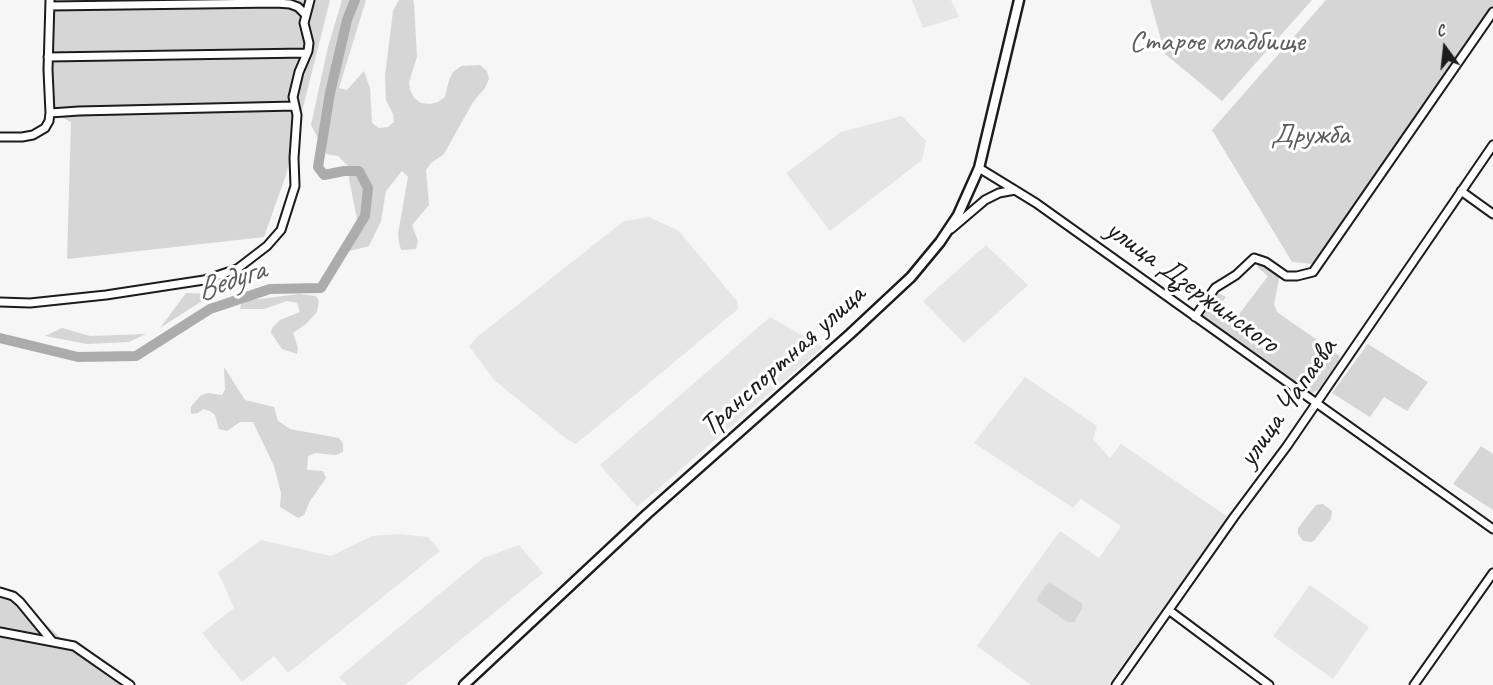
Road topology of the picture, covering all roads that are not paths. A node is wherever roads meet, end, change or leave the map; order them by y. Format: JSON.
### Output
{"nodes":[{"id":1,"x":310,"y":0,"type":"edge"},
{"id":2,"x":1019,"y":0,"type":"edge"},
{"id":3,"x":50,"y":3,"type":"edge"},
{"id":4,"x":1493,"y":12,"type":"edge"},
{"id":5,"x":306,"y":15,"type":"junction"},
{"id":6,"x":307,"y":53,"type":"junction"},
{"id":7,"x":48,"y":57,"type":"junction"},
{"id":8,"x":295,"y":106,"type":"junction"},
{"id":9,"x":50,"y":113,"type":"junction"},
{"id":10,"x":0,"y":137,"type":"edge"},
{"id":11,"x":1493,"y":145,"type":"edge"},
{"id":12,"x":979,"y":168,"type":"junction"},
{"id":13,"x":1015,"y":190,"type":"junction"},
{"id":14,"x":1461,"y":191,"type":"junction"},
{"id":15,"x":1493,"y":214,"type":"edge"},
{"id":16,"x":945,"y":234,"type":"junction"},
{"id":17,"x":0,"y":302,"type":"edge"},
{"id":18,"x":1195,"y":317,"type":"junction"},
{"id":19,"x":1317,"y":404,"type":"junction"},
{"id":20,"x":1493,"y":529,"type":"edge"},
{"id":21,"x":1493,"y":573,"type":"edge"},
{"id":22,"x":0,"y":592,"type":"edge"},
{"id":23,"x":1170,"y":611,"type":"junction"},
{"id":24,"x":0,"y":632,"type":"edge"},
{"id":25,"x":52,"y":641,"type":"junction"},
{"id":26,"x":130,"y":685,"type":"edge"},
{"id":27,"x":464,"y":685,"type":"edge"},
{"id":28,"x":1116,"y":685,"type":"edge"},
{"id":29,"x":1269,"y":685,"type":"edge"},
{"id":30,"x":1414,"y":685,"type":"edge"}],
"edges":[{"from":1,"to":5,"type":"street"},
{"from":2,"to":12,"type":"main road","name":"Транспортная улица"},
{"from":3,"to":5,"type":"street"},
{"from":3,"to":7,"type":"street"},
{"from":4,"to":18,"type":"street"},
{"from":5,"to":6,"type":"street"},
{"from":6,"to":7,"type":"street"},
{"from":6,"to":8,"type":"street"},
{"from":7,"to":9,"type":"street"},
{"from":8,"to":9,"type":"street"},
{"from":8,"to":17,"type":"street"},
{"from":9,"to":10,"type":"street"},
{"from":11,"to":14,"type":"street","name":"улица Чапаева"},
{"from":12,"to":13,"type":"street","name":"улица Дзержинского"},
{"from":12,"to":16,"type":"main road","name":"Транспортная улица"},
{"from":13,"to":16,"type":"street"},
{"from":13,"to":18,"type":"street","name":"улица Дзержинского"},
{"from":14,"to":15,"type":"street"},
{"from":14,"to":19,"type":"street","name":"улица Чапаева"},
{"from":16,"to":27,"type":"main road","name":"Транспортная улица"},
{"from":18,"to":19,"type":"street","name":"улица Дзержинского"},
{"from":19,"to":20,"type":"street","name":"улица Дзержинского"},
{"from":19,"to":23,"type":"street","name":"улица Чапаева"},
{"from":21,"to":30,"type":"street"},
{"from":22,"to":25,"type":"street"},
{"from":23,"to":28,"type":"street","name":"улица Чапаева"},
{"from":23,"to":29,"type":"street"},
{"from":24,"to":25,"type":"street"},
{"from":25,"to":26,"type":"street"}]}
